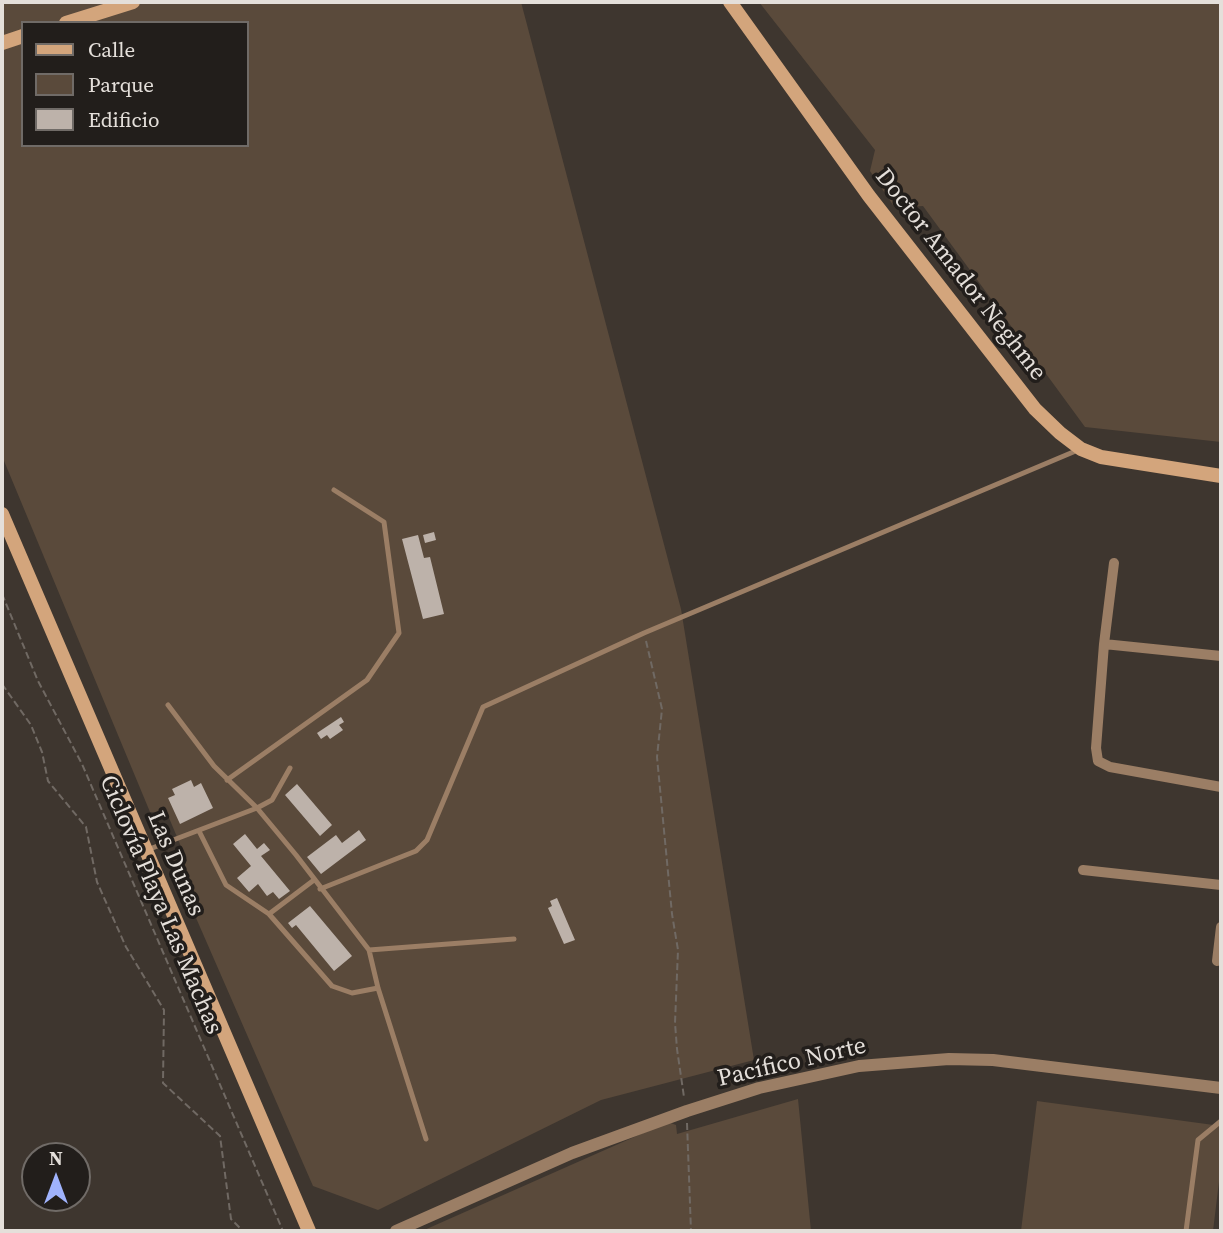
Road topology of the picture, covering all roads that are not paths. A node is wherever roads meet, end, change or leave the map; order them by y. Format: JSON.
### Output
{"nodes":[{"id":1,"x":133,"y":2,"type":"edge"},
{"id":2,"x":730,"y":2,"type":"edge"},
{"id":3,"x":72,"y":21,"type":"edge"},
{"id":4,"x":21,"y":37,"type":"edge"},
{"id":5,"x":2,"y":43,"type":"edge"},
{"id":6,"x":1081,"y":449,"type":"junction"},
{"id":7,"x":1221,"y":476,"type":"edge"},
{"id":8,"x":334,"y":490,"type":"dead end"},
{"id":9,"x":2,"y":514,"type":"edge"},
{"id":10,"x":1114,"y":563,"type":"dead end"},
{"id":11,"x":1104,"y":644,"type":"junction"},
{"id":12,"x":1221,"y":656,"type":"edge"},
{"id":13,"x":169,"y":705,"type":"dead end"},
{"id":14,"x":290,"y":768,"type":"dead end"},
{"id":15,"x":227,"y":780,"type":"junction"},
{"id":16,"x":1221,"y":786,"type":"edge"},
{"id":17,"x":257,"y":808,"type":"junction"},
{"id":18,"x":199,"y":831,"type":"junction"},
{"id":19,"x":145,"y":851,"type":"junction"},
{"id":20,"x":1083,"y":870,"type":"dead end"},
{"id":21,"x":314,"y":880,"type":"junction"},
{"id":22,"x":1221,"y":885,"type":"edge"},
{"id":23,"x":320,"y":889,"type":"junction"},
{"id":24,"x":269,"y":915,"type":"junction"},
{"id":25,"x":1221,"y":928,"type":"edge"},
{"id":26,"x":514,"y":939,"type":"dead end"},
{"id":27,"x":369,"y":950,"type":"junction"},
{"id":28,"x":1217,"y":961,"type":"dead end"},
{"id":29,"x":378,"y":988,"type":"junction"},
{"id":30,"x":1221,"y":1088,"type":"edge"},
{"id":31,"x":1221,"y":1121,"type":"edge"},
{"id":32,"x":426,"y":1139,"type":"dead end"},
{"id":33,"x":309,"y":1231,"type":"edge"},
{"id":34,"x":396,"y":1231,"type":"edge"},
{"id":35,"x":1186,"y":1231,"type":"edge"}],
"edges":[{"from":1,"to":3,"type":"main road"},
{"from":2,"to":6,"type":"main road","name":"Doctor Amador Neghme"},
{"from":4,"to":5,"type":"main road"},
{"from":6,"to":7,"type":"main road","name":"Doctor Amador Neghme"},
{"from":6,"to":23,"type":"lane"},
{"from":8,"to":15,"type":"lane"},
{"from":9,"to":19,"type":"main road","name":"Las Dunas"},
{"from":10,"to":11,"type":"street"},
{"from":11,"to":12,"type":"street"},
{"from":11,"to":16,"type":"street"},
{"from":13,"to":15,"type":"lane"},
{"from":14,"to":17,"type":"lane"},
{"from":15,"to":17,"type":"lane"},
{"from":17,"to":18,"type":"lane"},
{"from":17,"to":21,"type":"lane"},
{"from":18,"to":19,"type":"lane"},
{"from":18,"to":24,"type":"lane"},
{"from":19,"to":33,"type":"main road","name":"Las Dunas"},
{"from":20,"to":22,"type":"street"},
{"from":21,"to":23,"type":"lane"},
{"from":21,"to":24,"type":"lane"},
{"from":23,"to":27,"type":"lane"},
{"from":24,"to":29,"type":"lane"},
{"from":25,"to":28,"type":"street"},
{"from":26,"to":27,"type":"lane"},
{"from":27,"to":29,"type":"lane"},
{"from":29,"to":32,"type":"lane"},
{"from":30,"to":34,"type":"street","name":"Pacífico Norte"},
{"from":31,"to":35,"type":"lane"}]}
